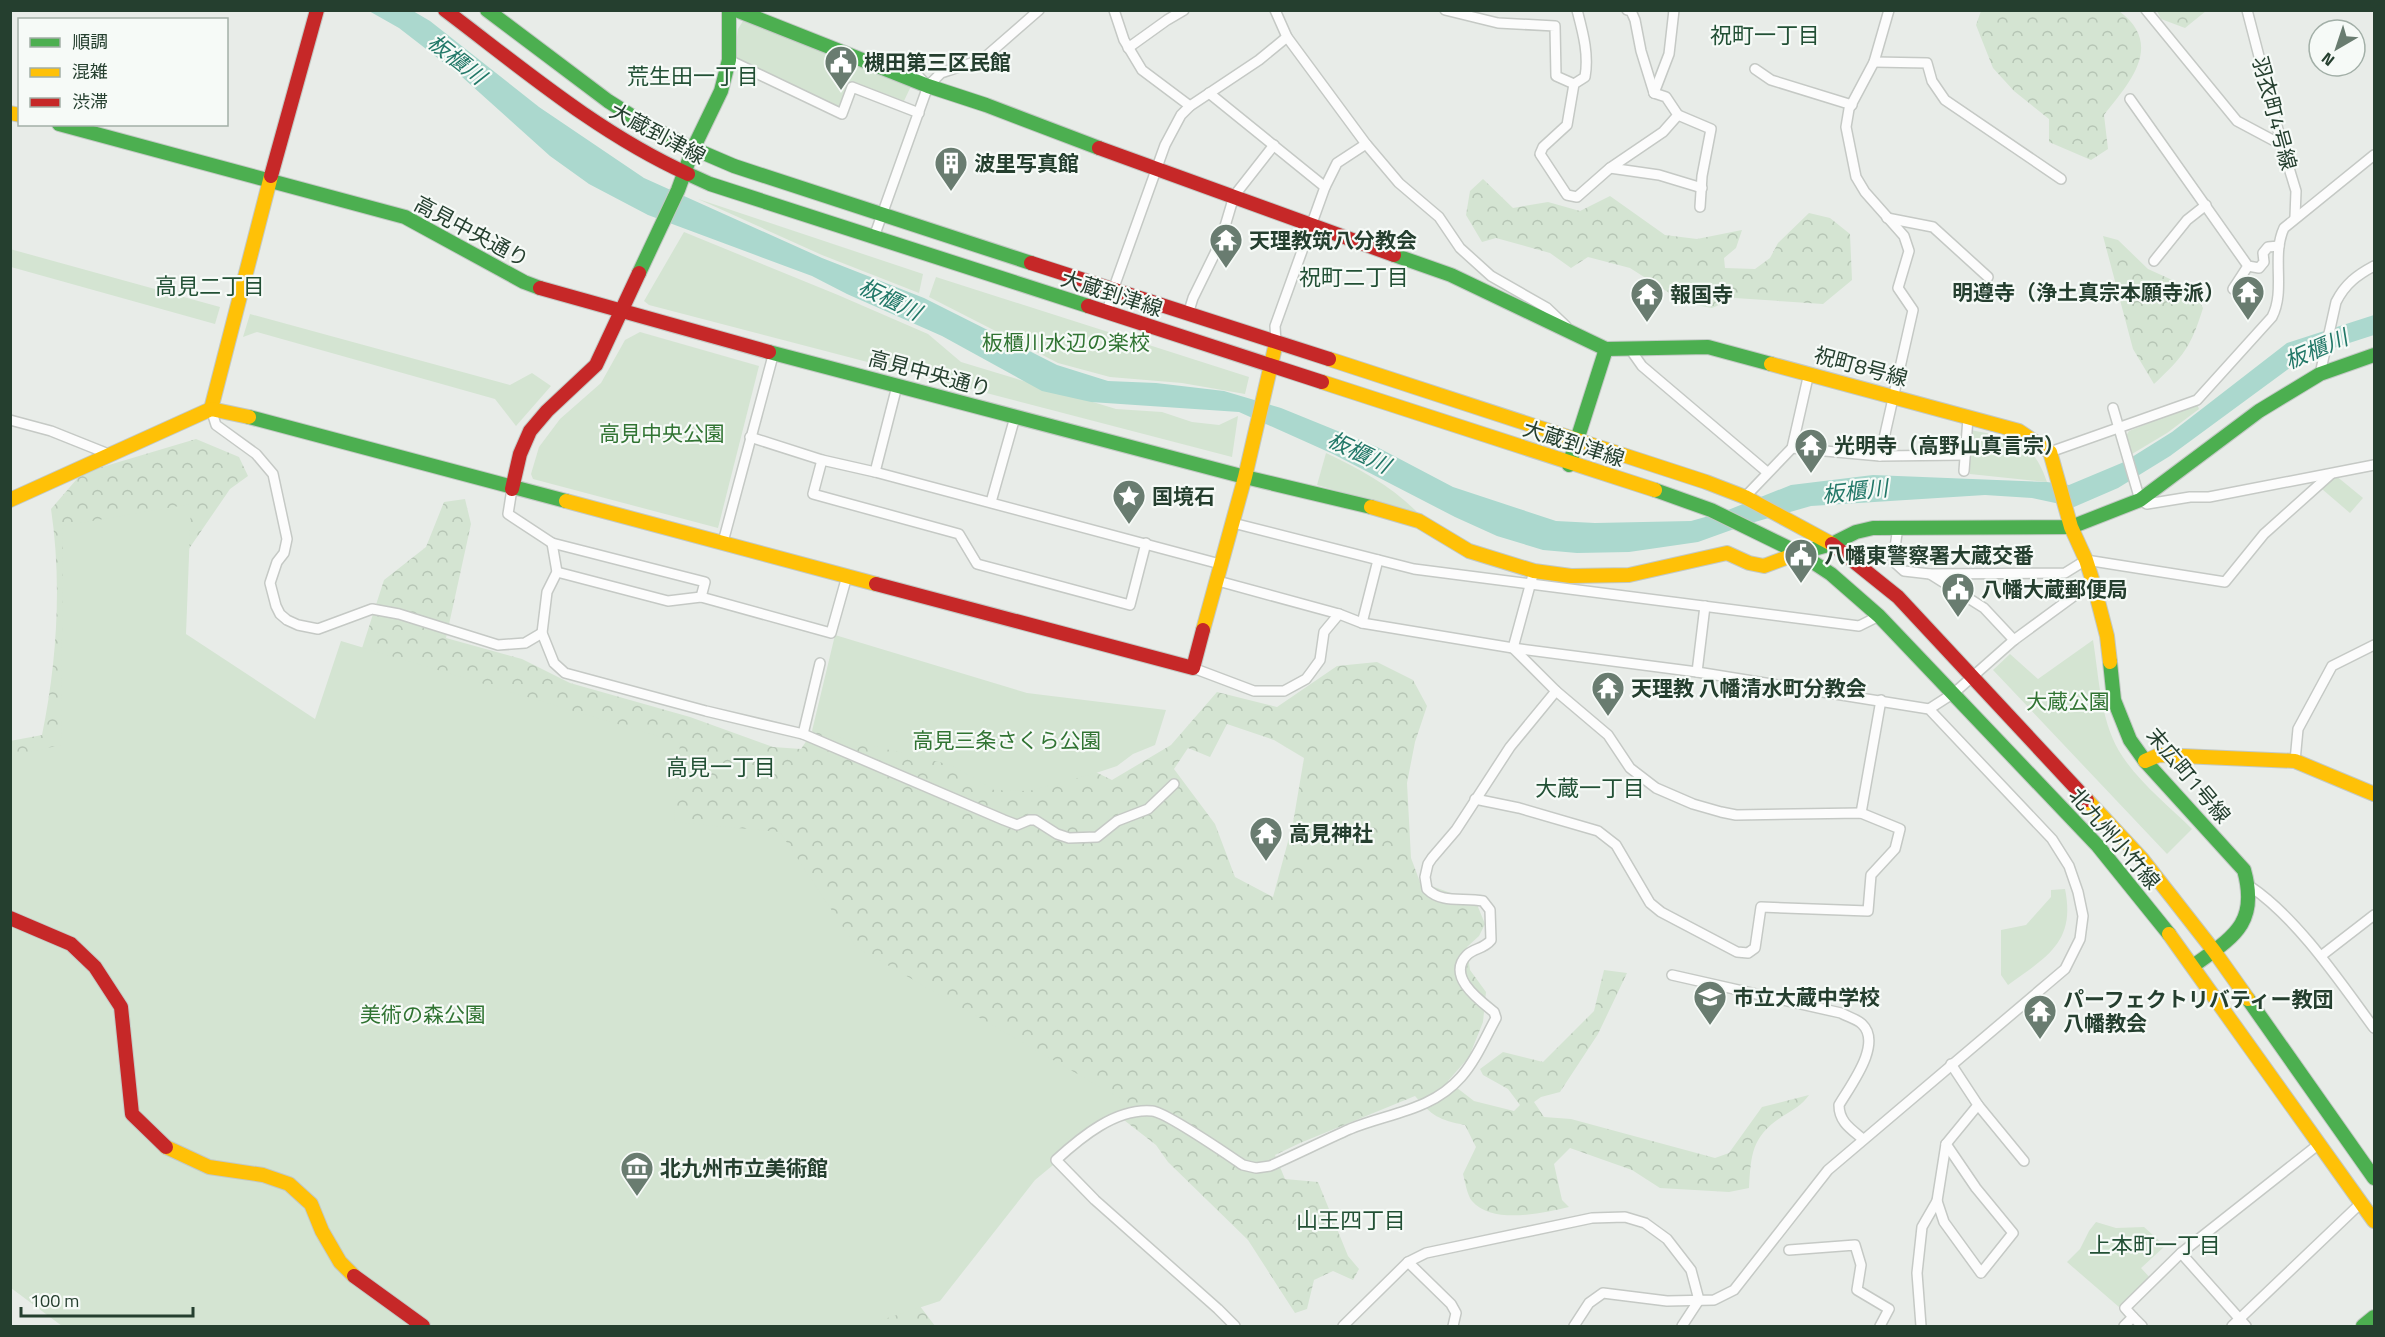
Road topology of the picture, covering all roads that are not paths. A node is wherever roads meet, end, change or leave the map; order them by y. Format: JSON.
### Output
{"nodes":[{"id":1,"x":445,"y":10,"type":"edge"},
{"id":2,"x":487,"y":10,"type":"edge"},
{"id":3,"x":1039,"y":10,"type":"edge"},
{"id":4,"x":1114,"y":10,"type":"edge"},
{"id":5,"x":1184,"y":10,"type":"edge"},
{"id":6,"x":1275,"y":10,"type":"edge"},
{"id":7,"x":1445,"y":10,"type":"edge"},
{"id":8,"x":1577,"y":10,"type":"edge"},
{"id":9,"x":1627,"y":10,"type":"edge"},
{"id":10,"x":1674,"y":10,"type":"edge"},
{"id":11,"x":1889,"y":10,"type":"edge"},
{"id":12,"x":2146,"y":10,"type":"edge"},
{"id":13,"x":2247,"y":10,"type":"edge"},
{"id":14,"x":317,"y":11,"type":"edge"},
{"id":15,"x":737,"y":11,"type":"edge"},
{"id":16,"x":1287,"y":37,"type":"junction"},
{"id":17,"x":1128,"y":48,"type":"junction"},
{"id":18,"x":729,"y":60,"type":"junction"},
{"id":19,"x":1874,"y":62,"type":"junction"},
{"id":20,"x":910,"y":67,"type":"dead end"},
{"id":21,"x":1755,"y":69,"type":"dead end"},
{"id":22,"x":1574,"y":84,"type":"junction"},
{"id":23,"x":928,"y":86,"type":"junction"},
{"id":24,"x":1209,"y":93,"type":"junction"},
{"id":25,"x":1654,"y":93,"type":"junction"},
{"id":26,"x":2130,"y":99,"type":"dead end"},
{"id":27,"x":1851,"y":105,"type":"junction"},
{"id":28,"x":1190,"y":106,"type":"junction"},
{"id":29,"x":919,"y":113,"type":"junction"},
{"id":30,"x":1678,"y":116,"type":"junction"},
{"id":31,"x":66,"y":126,"type":"edge"},
{"id":32,"x":1366,"y":144,"type":"junction"},
{"id":33,"x":1274,"y":145,"type":"junction"},
{"id":34,"x":2282,"y":145,"type":"junction"},
{"id":35,"x":693,"y":149,"type":"junction"},
{"id":36,"x":2374,"y":155,"type":"edge"},
{"id":37,"x":1610,"y":168,"type":"junction"},
{"id":38,"x":1157,"y":170,"type":"junction"},
{"id":39,"x":685,"y":173,"type":"junction"},
{"id":40,"x":270,"y":179,"type":"junction"},
{"id":41,"x":2061,"y":179,"type":"dead end"},
{"id":42,"x":1325,"y":187,"type":"junction"},
{"id":43,"x":1702,"y":188,"type":"junction"},
{"id":44,"x":1234,"y":196,"type":"junction"},
{"id":45,"x":2206,"y":205,"type":"junction"},
{"id":46,"x":1700,"y":207,"type":"dead end"},
{"id":47,"x":881,"y":213,"type":"junction"},
{"id":48,"x":2295,"y":217,"type":"junction"},
{"id":49,"x":1887,"y":218,"type":"junction"},
{"id":50,"x":1311,"y":226,"type":"junction"},
{"id":51,"x":874,"y":237,"type":"junction"},
{"id":52,"x":2279,"y":246,"type":"junction"},
{"id":53,"x":2154,"y":261,"type":"dead end"},
{"id":54,"x":2248,"y":266,"type":"junction"},
{"id":55,"x":2374,"y":266,"type":"edge"},
{"id":56,"x":1988,"y":277,"type":"dead end"},
{"id":57,"x":2233,"y":289,"type":"dead end"},
{"id":58,"x":1113,"y":290,"type":"junction"},
{"id":59,"x":621,"y":312,"type":"junction"},
{"id":60,"x":1107,"y":313,"type":"junction"},
{"id":61,"x":1188,"y":314,"type":"junction"},
{"id":62,"x":1580,"y":337,"type":"junction"},
{"id":63,"x":1276,"y":343,"type":"junction"},
{"id":64,"x":1630,"y":349,"type":"junction"},
{"id":65,"x":1606,"y":350,"type":"junction"},
{"id":66,"x":774,"y":352,"type":"junction"},
{"id":67,"x":2374,"y":355,"type":"edge"},
{"id":68,"x":1271,"y":366,"type":"junction"},
{"id":69,"x":1809,"y":373,"type":"junction"},
{"id":70,"x":2320,"y":374,"type":"junction"},
{"id":71,"x":897,"y":386,"type":"junction"},
{"id":72,"x":1893,"y":396,"type":"junction"},
{"id":73,"x":2113,"y":408,"type":"dead end"},
{"id":74,"x":211,"y":409,"type":"junction"},
{"id":75,"x":1015,"y":417,"type":"junction"},
{"id":76,"x":1968,"y":418,"type":"junction"},
{"id":77,"x":10,"y":420,"type":"edge"},
{"id":78,"x":2118,"y":429,"type":"junction"},
{"id":79,"x":750,"y":437,"type":"junction"},
{"id":80,"x":1575,"y":440,"type":"junction"},
{"id":81,"x":1792,"y":448,"type":"junction"},
{"id":82,"x":2050,"y":452,"type":"junction"},
{"id":83,"x":111,"y":455,"type":"junction"},
{"id":84,"x":1965,"y":455,"type":"junction"},
{"id":85,"x":1880,"y":456,"type":"junction"},
{"id":86,"x":822,"y":460,"type":"junction"},
{"id":87,"x":1569,"y":465,"type":"junction"},
{"id":88,"x":2374,"y":465,"type":"edge"},
{"id":89,"x":1964,"y":471,"type":"dead end"},
{"id":90,"x":875,"y":472,"type":"junction"},
{"id":91,"x":1767,"y":472,"type":"junction"},
{"id":92,"x":2331,"y":474,"type":"junction"},
{"id":93,"x":1245,"y":477,"type":"junction"},
{"id":94,"x":512,"y":489,"type":"junction"},
{"id":95,"x":2139,"y":494,"type":"junction"},
{"id":96,"x":1745,"y":497,"type":"junction"},
{"id":97,"x":10,"y":500,"type":"edge"},
{"id":98,"x":991,"y":502,"type":"junction"},
{"id":99,"x":1233,"y":523,"type":"junction"},
{"id":100,"x":1898,"y":527,"type":"junction"},
{"id":101,"x":2071,"y":527,"type":"junction"},
{"id":102,"x":723,"y":542,"type":"junction"},
{"id":103,"x":552,"y":543,"type":"junction"},
{"id":104,"x":1146,"y":543,"type":"junction"},
{"id":105,"x":1832,"y":544,"type":"junction"},
{"id":106,"x":1799,"y":553,"type":"junction"},
{"id":107,"x":1377,"y":560,"type":"junction"},
{"id":108,"x":2086,"y":560,"type":"junction"},
{"id":109,"x":1220,"y":564,"type":"junction"},
{"id":110,"x":1534,"y":571,"type":"junction"},
{"id":111,"x":557,"y":572,"type":"junction"},
{"id":112,"x":1930,"y":574,"type":"junction"},
{"id":113,"x":847,"y":576,"type":"junction"},
{"id":114,"x":1218,"y":581,"type":"junction"},
{"id":115,"x":2093,"y":582,"type":"junction"},
{"id":116,"x":1530,"y":586,"type":"junction"},
{"id":117,"x":701,"y":597,"type":"junction"},
{"id":118,"x":1705,"y":606,"type":"junction"},
{"id":119,"x":1339,"y":614,"type":"junction"},
{"id":120,"x":1879,"y":616,"type":"junction"},
{"id":121,"x":1362,"y":623,"type":"junction"},
{"id":122,"x":542,"y":633,"type":"junction"},
{"id":123,"x":2014,"y":640,"type":"junction"},
{"id":124,"x":2374,"y":645,"type":"edge"},
{"id":125,"x":1513,"y":648,"type":"junction"},
{"id":126,"x":820,"y":663,"type":"dead end"},
{"id":127,"x":1193,"y":668,"type":"junction"},
{"id":128,"x":1697,"y":672,"type":"junction"},
{"id":129,"x":1973,"y":677,"type":"junction"},
{"id":130,"x":1556,"y":691,"type":"junction"},
{"id":131,"x":1954,"y":693,"type":"junction"},
{"id":132,"x":1881,"y":700,"type":"junction"},
{"id":133,"x":1929,"y":709,"type":"junction"},
{"id":134,"x":803,"y":734,"type":"junction"},
{"id":135,"x":2145,"y":761,"type":"junction"},
{"id":136,"x":2295,"y":761,"type":"junction"},
{"id":137,"x":1174,"y":784,"type":"dead end"},
{"id":138,"x":2374,"y":794,"type":"edge"},
{"id":139,"x":1475,"y":799,"type":"junction"},
{"id":140,"x":1861,"y":813,"type":"junction"},
{"id":141,"x":2250,"y":887,"type":"junction"},
{"id":142,"x":2374,"y":915,"type":"edge"},
{"id":143,"x":10,"y":918,"type":"edge"},
{"id":144,"x":2214,"y":951,"type":"junction"},
{"id":145,"x":2321,"y":956,"type":"junction"},
{"id":146,"x":2193,"y":966,"type":"junction"},
{"id":147,"x":1672,"y":975,"type":"dead end"},
{"id":148,"x":2374,"y":1028,"type":"edge"},
{"id":149,"x":1951,"y":1064,"type":"junction"},
{"id":150,"x":1978,"y":1105,"type":"junction"},
{"id":151,"x":1863,"y":1139,"type":"junction"},
{"id":152,"x":1946,"y":1144,"type":"junction"},
{"id":153,"x":2319,"y":1144,"type":"junction"},
{"id":154,"x":2024,"y":1161,"type":"dead end"},
{"id":155,"x":2374,"y":1178,"type":"edge"},
{"id":156,"x":1937,"y":1202,"type":"junction"},
{"id":157,"x":2361,"y":1203,"type":"junction"},
{"id":158,"x":2374,"y":1221,"type":"edge"},
{"id":159,"x":1789,"y":1250,"type":"dead end"},
{"id":160,"x":2181,"y":1253,"type":"junction"},
{"id":161,"x":1408,"y":1262,"type":"junction"},
{"id":162,"x":1699,"y":1300,"type":"junction"},
{"id":163,"x":2133,"y":1317,"type":"junction"},
{"id":164,"x":2374,"y":1317,"type":"edge"},
{"id":165,"x":2239,"y":1324,"type":"edge"},
{"id":166,"x":423,"y":1326,"type":"edge"},
{"id":167,"x":1235,"y":1326,"type":"edge"},
{"id":168,"x":1343,"y":1326,"type":"edge"},
{"id":169,"x":1453,"y":1326,"type":"edge"},
{"id":170,"x":1574,"y":1326,"type":"edge"},
{"id":171,"x":1682,"y":1326,"type":"edge"},
{"id":172,"x":1880,"y":1326,"type":"edge"},
{"id":173,"x":1921,"y":1326,"type":"edge"},
{"id":174,"x":2124,"y":1326,"type":"edge"},
{"id":175,"x":2142,"y":1326,"type":"edge"},
{"id":176,"x":2363,"y":1326,"type":"edge"}],
"edges":[{"from":1,"to":39,"type":"street","name":"大蔵到津線"},
{"from":2,"to":35,"type":"street","name":"大蔵到津線"},
{"from":3,"to":23,"type":"street"},
{"from":4,"to":17,"type":"street"},
{"from":5,"to":17,"type":"street"},
{"from":6,"to":16,"type":"street"},
{"from":7,"to":22,"type":"street"},
{"from":8,"to":22,"type":"street"},
{"from":9,"to":25,"type":"street"},
{"from":10,"to":25,"type":"street"},
{"from":11,"to":19,"type":"street"},
{"from":12,"to":34,"type":"street"},
{"from":13,"to":34,"type":"street","name":"羽衣町4号線"},
{"from":14,"to":40,"type":"street"},
{"from":15,"to":18,"type":"street"},
{"from":15,"to":23,"type":"street"},
{"from":16,"to":24,"type":"street"},
{"from":16,"to":32,"type":"street"},
{"from":17,"to":28,"type":"street"},
{"from":18,"to":29,"type":"street"},
{"from":18,"to":35,"type":"street"},
{"from":19,"to":27,"type":"street"},
{"from":19,"to":41,"type":"street"},
{"from":20,"to":23,"type":"street"},
{"from":21,"to":27,"type":"street"},
{"from":22,"to":37,"type":"street"},
{"from":23,"to":29,"type":"street"},
{"from":23,"to":38,"type":"street"},
{"from":24,"to":28,"type":"street"},
{"from":24,"to":33,"type":"street"},
{"from":25,"to":30,"type":"street"},
{"from":26,"to":45,"type":"street"},
{"from":27,"to":49,"type":"street"},
{"from":28,"to":38,"type":"street"},
{"from":29,"to":47,"type":"street"},
{"from":30,"to":37,"type":"street"},
{"from":30,"to":43,"type":"street"},
{"from":31,"to":40,"type":"street","name":"高見中央通り"},
{"from":32,"to":42,"type":"street"},
{"from":32,"to":62,"type":"street"},
{"from":33,"to":42,"type":"street"},
{"from":33,"to":44,"type":"street"},
{"from":34,"to":48,"type":"street","name":"羽衣町4号線"},
{"from":35,"to":39,"type":"street"},
{"from":35,"to":47,"type":"street","name":"大蔵到津線"},
{"from":36,"to":48,"type":"street"},
{"from":37,"to":43,"type":"street"},
{"from":38,"to":44,"type":"street"},
{"from":38,"to":58,"type":"street"},
{"from":39,"to":51,"type":"street","name":"大蔵到津線"},
{"from":39,"to":59,"type":"street"},
{"from":40,"to":59,"type":"street","name":"高見中央通り"},
{"from":40,"to":74,"type":"street"},
{"from":42,"to":50,"type":"street"},
{"from":43,"to":46,"type":"street"},
{"from":44,"to":50,"type":"street"},
{"from":44,"to":61,"type":"street"},
{"from":45,"to":53,"type":"street"},
{"from":45,"to":54,"type":"street"},
{"from":47,"to":51,"type":"street"},
{"from":47,"to":58,"type":"street","name":"大蔵到津線"},
{"from":48,"to":52,"type":"street"},
{"from":49,"to":56,"type":"street"},
{"from":49,"to":72,"type":"street"},
{"from":50,"to":62,"type":"street"},
{"from":50,"to":63,"type":"street"},
{"from":51,"to":60,"type":"street","name":"大蔵到津線"},
{"from":52,"to":54,"type":"street"},
{"from":52,"to":78,"type":"street"},
{"from":54,"to":57,"type":"street"},
{"from":55,"to":70,"type":"street"},
{"from":58,"to":60,"type":"street"},
{"from":58,"to":61,"type":"street","name":"大蔵到津線"},
{"from":59,"to":66,"type":"street","name":"高見中央通り"},
{"from":59,"to":94,"type":"street"},
{"from":60,"to":68,"type":"street","name":"大蔵到津線"},
{"from":61,"to":63,"type":"street","name":"大蔵到津線"},
{"from":62,"to":65,"type":"street"},
{"from":63,"to":68,"type":"street"},
{"from":63,"to":80,"type":"street","name":"大蔵到津線"},
{"from":64,"to":65,"type":"street","name":"祝町8号線"},
{"from":64,"to":69,"type":"street","name":"祝町8号線"},
{"from":64,"to":91,"type":"street"},
{"from":65,"to":80,"type":"street"},
{"from":66,"to":71,"type":"street","name":"高見中央通り"},
{"from":66,"to":79,"type":"street"},
{"from":67,"to":70,"type":"street"},
{"from":68,"to":87,"type":"street","name":"大蔵到津線"},
{"from":68,"to":93,"type":"street"},
{"from":69,"to":72,"type":"street","name":"祝町8号線"},
{"from":69,"to":81,"type":"street"},
{"from":70,"to":95,"type":"street"},
{"from":71,"to":75,"type":"street","name":"高見中央通り"},
{"from":71,"to":90,"type":"street"},
{"from":72,"to":76,"type":"street","name":"祝町8号線"},
{"from":72,"to":85,"type":"street"},
{"from":73,"to":78,"type":"street"},
{"from":74,"to":83,"type":"street"},
{"from":74,"to":94,"type":"street"},
{"from":74,"to":122,"type":"street"},
{"from":75,"to":93,"type":"street","name":"高見中央通り"},
{"from":75,"to":98,"type":"street"},
{"from":76,"to":82,"type":"street","name":"祝町8号線"},
{"from":76,"to":84,"type":"street"},
{"from":77,"to":83,"type":"street"},
{"from":78,"to":82,"type":"street"},
{"from":78,"to":95,"type":"street"},
{"from":79,"to":86,"type":"street"},
{"from":79,"to":102,"type":"street"},
{"from":80,"to":87,"type":"street"},
{"from":80,"to":96,"type":"street","name":"大蔵到津線"},
{"from":81,"to":85,"type":"street"},
{"from":81,"to":91,"type":"street"},
{"from":82,"to":101,"type":"street","name":"末広町1号線"},
{"from":83,"to":97,"type":"street"},
{"from":84,"to":85,"type":"street"},
{"from":84,"to":89,"type":"street"},
{"from":86,"to":90,"type":"street"},
{"from":86,"to":104,"type":"street"},
{"from":87,"to":106,"type":"street","name":"大蔵到津線"},
{"from":88,"to":92,"type":"street"},
{"from":90,"to":98,"type":"street"},
{"from":91,"to":96,"type":"street"},
{"from":92,"to":95,"type":"street"},
{"from":92,"to":108,"type":"street"},
{"from":93,"to":99,"type":"street"},
{"from":93,"to":110,"type":"street","name":"高見中央通り"},
{"from":94,"to":102,"type":"street"},
{"from":94,"to":103,"type":"street"},
{"from":95,"to":101,"type":"street"},
{"from":96,"to":105,"type":"street","name":"大蔵到津線"},
{"from":98,"to":104,"type":"street"},
{"from":99,"to":107,"type":"street"},
{"from":99,"to":109,"type":"street"},
{"from":100,"to":101,"type":"street"},
{"from":100,"to":105,"type":"street"},
{"from":100,"to":112,"type":"street"},
{"from":101,"to":108,"type":"street","name":"末広町1号線"},
{"from":102,"to":113,"type":"street"},
{"from":103,"to":111,"type":"street"},
{"from":103,"to":117,"type":"street"},
{"from":104,"to":109,"type":"street"},
{"from":105,"to":106,"type":"street"},
{"from":105,"to":129,"type":"street","name":"北九州小竹線"},
{"from":106,"to":110,"type":"street","name":"高見中央通り"},
{"from":106,"to":120,"type":"street","name":"北九州小竹線"},
{"from":107,"to":116,"type":"street"},
{"from":107,"to":121,"type":"street"},
{"from":108,"to":112,"type":"street"},
{"from":108,"to":115,"type":"street","name":"末広町1号線"},
{"from":109,"to":114,"type":"street"},
{"from":110,"to":116,"type":"street"},
{"from":111,"to":117,"type":"street"},
{"from":111,"to":122,"type":"street"},
{"from":112,"to":123,"type":"street"},
{"from":113,"to":117,"type":"street"},
{"from":113,"to":127,"type":"street"},
{"from":114,"to":119,"type":"street"},
{"from":114,"to":127,"type":"street"},
{"from":115,"to":123,"type":"street"},
{"from":115,"to":135,"type":"street","name":"末広町1号線"},
{"from":116,"to":118,"type":"street"},
{"from":116,"to":125,"type":"street"},
{"from":118,"to":120,"type":"street"},
{"from":118,"to":128,"type":"street"},
{"from":119,"to":121,"type":"street"},
{"from":119,"to":127,"type":"street"},
{"from":120,"to":131,"type":"street","name":"北九州小竹線"},
{"from":121,"to":125,"type":"street"},
{"from":122,"to":134,"type":"street"},
{"from":123,"to":129,"type":"street"},
{"from":124,"to":136,"type":"street"},
{"from":125,"to":128,"type":"street"},
{"from":125,"to":130,"type":"street"},
{"from":126,"to":134,"type":"street"},
{"from":128,"to":132,"type":"street"},
{"from":129,"to":131,"type":"street"},
{"from":129,"to":144,"type":"street","name":"北九州小竹線"},
{"from":130,"to":139,"type":"street"},
{"from":130,"to":140,"type":"street"},
{"from":131,"to":133,"type":"street"},
{"from":131,"to":146,"type":"street","name":"北九州小竹線"},
{"from":132,"to":133,"type":"street"},
{"from":132,"to":140,"type":"street"},
{"from":133,"to":149,"type":"street"},
{"from":134,"to":137,"type":"street"},
{"from":135,"to":136,"type":"street"},
{"from":135,"to":141,"type":"street","name":"末広町1号線"},
{"from":136,"to":138,"type":"street"},
{"from":139,"to":140,"type":"street"},
{"from":139,"to":167,"type":"street"},
{"from":141,"to":144,"type":"street"},
{"from":141,"to":145,"type":"street"},
{"from":142,"to":145,"type":"street"},
{"from":143,"to":166,"type":"street"},
{"from":144,"to":146,"type":"street"},
{"from":144,"to":155,"type":"street","name":"北九州小竹線"},
{"from":145,"to":148,"type":"street"},
{"from":146,"to":153,"type":"street","name":"北九州小竹線"},
{"from":147,"to":151,"type":"street"},
{"from":149,"to":150,"type":"street"},
{"from":149,"to":151,"type":"street"},
{"from":150,"to":152,"type":"street"},
{"from":150,"to":154,"type":"street"},
{"from":151,"to":162,"type":"street"},
{"from":152,"to":156,"type":"street"},
{"from":152,"to":156,"type":"street"},
{"from":153,"to":157,"type":"street","name":"北九州小竹線"},
{"from":153,"to":160,"type":"street"},
{"from":156,"to":173,"type":"street"},
{"from":157,"to":158,"type":"street","name":"北九州小竹線"},
{"from":157,"to":165,"type":"street"},
{"from":159,"to":172,"type":"street"},
{"from":160,"to":163,"type":"street"},
{"from":160,"to":165,"type":"street"},
{"from":161,"to":162,"type":"street"},
{"from":161,"to":168,"type":"street"},
{"from":161,"to":169,"type":"street"},
{"from":162,"to":170,"type":"street"},
{"from":162,"to":171,"type":"street"},
{"from":163,"to":174,"type":"street"},
{"from":163,"to":175,"type":"street"},
{"from":164,"to":176,"type":"street"}]}
